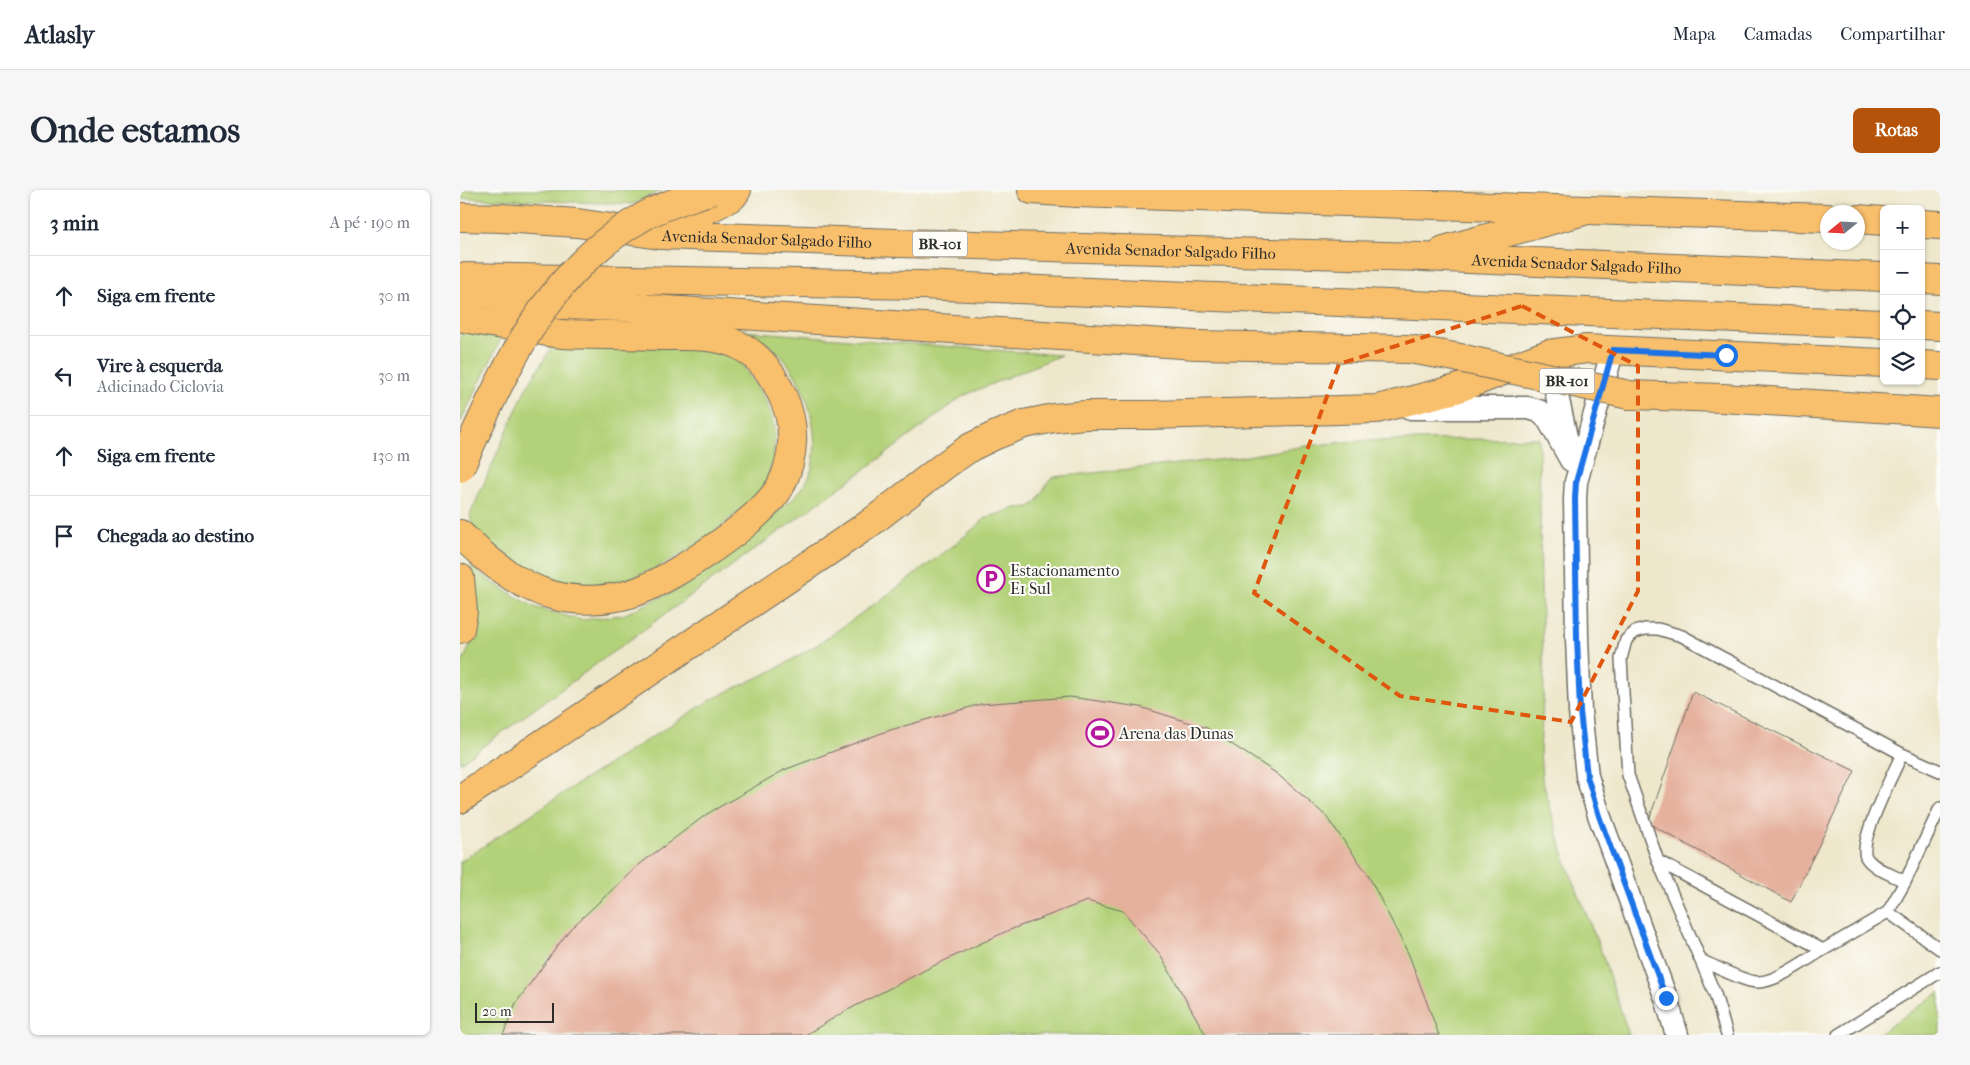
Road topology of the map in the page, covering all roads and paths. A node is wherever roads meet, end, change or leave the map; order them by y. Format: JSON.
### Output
{"nodes":[{"id":1,"x":712,"y":190,"type":"edge"},
{"id":2,"x":737,"y":190,"type":"edge"},
{"id":3,"x":1032,"y":190,"type":"edge"},
{"id":4,"x":1379,"y":197,"type":"edge"},
{"id":5,"x":1584,"y":211,"type":"junction"},
{"id":6,"x":460,"y":217,"type":"edge"},
{"id":7,"x":1820,"y":218,"type":"edge"},
{"id":8,"x":1865,"y":220,"type":"edge"},
{"id":9,"x":1880,"y":221,"type":"edge"},
{"id":10,"x":1925,"y":224,"type":"edge"},
{"id":11,"x":1940,"y":225,"type":"edge"},
{"id":12,"x":660,"y":235,"type":"junction"},
{"id":13,"x":1422,"y":257,"type":"junction"},
{"id":14,"x":460,"y":277,"type":"edge"},
{"id":15,"x":1880,"y":277,"type":"edge"},
{"id":16,"x":1925,"y":279,"type":"edge"},
{"id":17,"x":1940,"y":280,"type":"edge"},
{"id":18,"x":460,"y":291,"type":"edge"},
{"id":19,"x":460,"y":317,"type":"edge"},
{"id":20,"x":1880,"y":324,"type":"edge"},
{"id":21,"x":1925,"y":325,"type":"edge"},
{"id":22,"x":1940,"y":326,"type":"edge"},
{"id":23,"x":1613,"y":350,"type":"junction"},
{"id":24,"x":1548,"y":354,"type":"junction"},
{"id":25,"x":1880,"y":363,"type":"edge"},
{"id":26,"x":1925,"y":365,"type":"edge"},
{"id":27,"x":1940,"y":366,"type":"edge"},
{"id":28,"x":1377,"y":409,"type":"junction"},
{"id":29,"x":1940,"y":412,"type":"edge"},
{"id":30,"x":1571,"y":460,"type":"junction"},
{"id":31,"x":460,"y":468,"type":"edge"},
{"id":32,"x":1576,"y":482,"type":"junction"},
{"id":33,"x":460,"y":534,"type":"edge"},
{"id":34,"x":460,"y":578,"type":"edge"},
{"id":35,"x":460,"y":629,"type":"edge"},
{"id":36,"x":1902,"y":754,"type":"junction"},
{"id":37,"x":1940,"y":771,"type":"edge"},
{"id":38,"x":460,"y":799,"type":"edge"},
{"id":39,"x":1940,"y":808,"type":"edge"},
{"id":40,"x":1658,"y":861,"type":"junction"},
{"id":41,"x":1905,"y":882,"type":"junction"},
{"id":42,"x":1888,"y":912,"type":"junction"},
{"id":43,"x":1940,"y":948,"type":"edge"},
{"id":44,"x":1823,"y":950,"type":"junction"},
{"id":45,"x":1702,"y":961,"type":"junction"},
{"id":46,"x":1940,"y":972,"type":"edge"},
{"id":47,"x":1677,"y":1035,"type":"edge"},
{"id":48,"x":1726,"y":1035,"type":"edge"},
{"id":49,"x":1838,"y":1035,"type":"edge"}],
"edges":[{"from":1,"to":31,"type":"main road","bridge":true},
{"from":2,"to":12,"type":"main road"},
{"from":3,"to":4,"type":"main road"},
{"from":4,"to":5,"type":"main road"},
{"from":5,"to":7,"type":"main road"},
{"from":5,"to":13,"type":"main road"},
{"from":6,"to":12,"type":"main road","name":"Avenida Senador Salgado Filho","number":"BR-101"},
{"from":8,"to":9,"type":"main road"},
{"from":10,"to":11,"type":"main road"},
{"from":12,"to":13,"type":"main road","name":"Avenida Senador Salgado Filho","number":"BR-101"},
{"from":13,"to":15,"type":"main road","name":"Avenida Senador Salgado Filho","number":"BR-101"},
{"from":14,"to":20,"type":"main road"},
{"from":16,"to":17,"type":"main road"},
{"from":18,"to":29,"type":"main road","number":"BR-101","bridge":true},
{"from":19,"to":33,"type":"main road"},
{"from":21,"to":22,"type":"main road"},
{"from":23,"to":24,"type":"main road"},
{"from":23,"to":25,"type":"main road"},
{"from":23,"to":32,"type":"street"},
{"from":24,"to":28,"type":"main road"},
{"from":24,"to":30,"type":"street"},
{"from":26,"to":27,"type":"main road"},
{"from":28,"to":30,"type":"street"},
{"from":28,"to":38,"type":"main road"},
{"from":30,"to":32,"type":"street"},
{"from":32,"to":47,"type":"street"},
{"from":34,"to":35,"type":"main road"},
{"from":36,"to":37,"type":"lane"},
{"from":36,"to":40,"type":"lane"},
{"from":36,"to":41,"type":"lane"},
{"from":39,"to":41,"type":"lane"},
{"from":40,"to":44,"type":"lane"},
{"from":40,"to":45,"type":"lane"},
{"from":41,"to":42,"type":"lane"},
{"from":42,"to":43,"type":"lane"},
{"from":42,"to":44,"type":"lane"},
{"from":44,"to":45,"type":"lane"},
{"from":45,"to":48,"type":"lane"},
{"from":46,"to":49,"type":"lane"}]}
